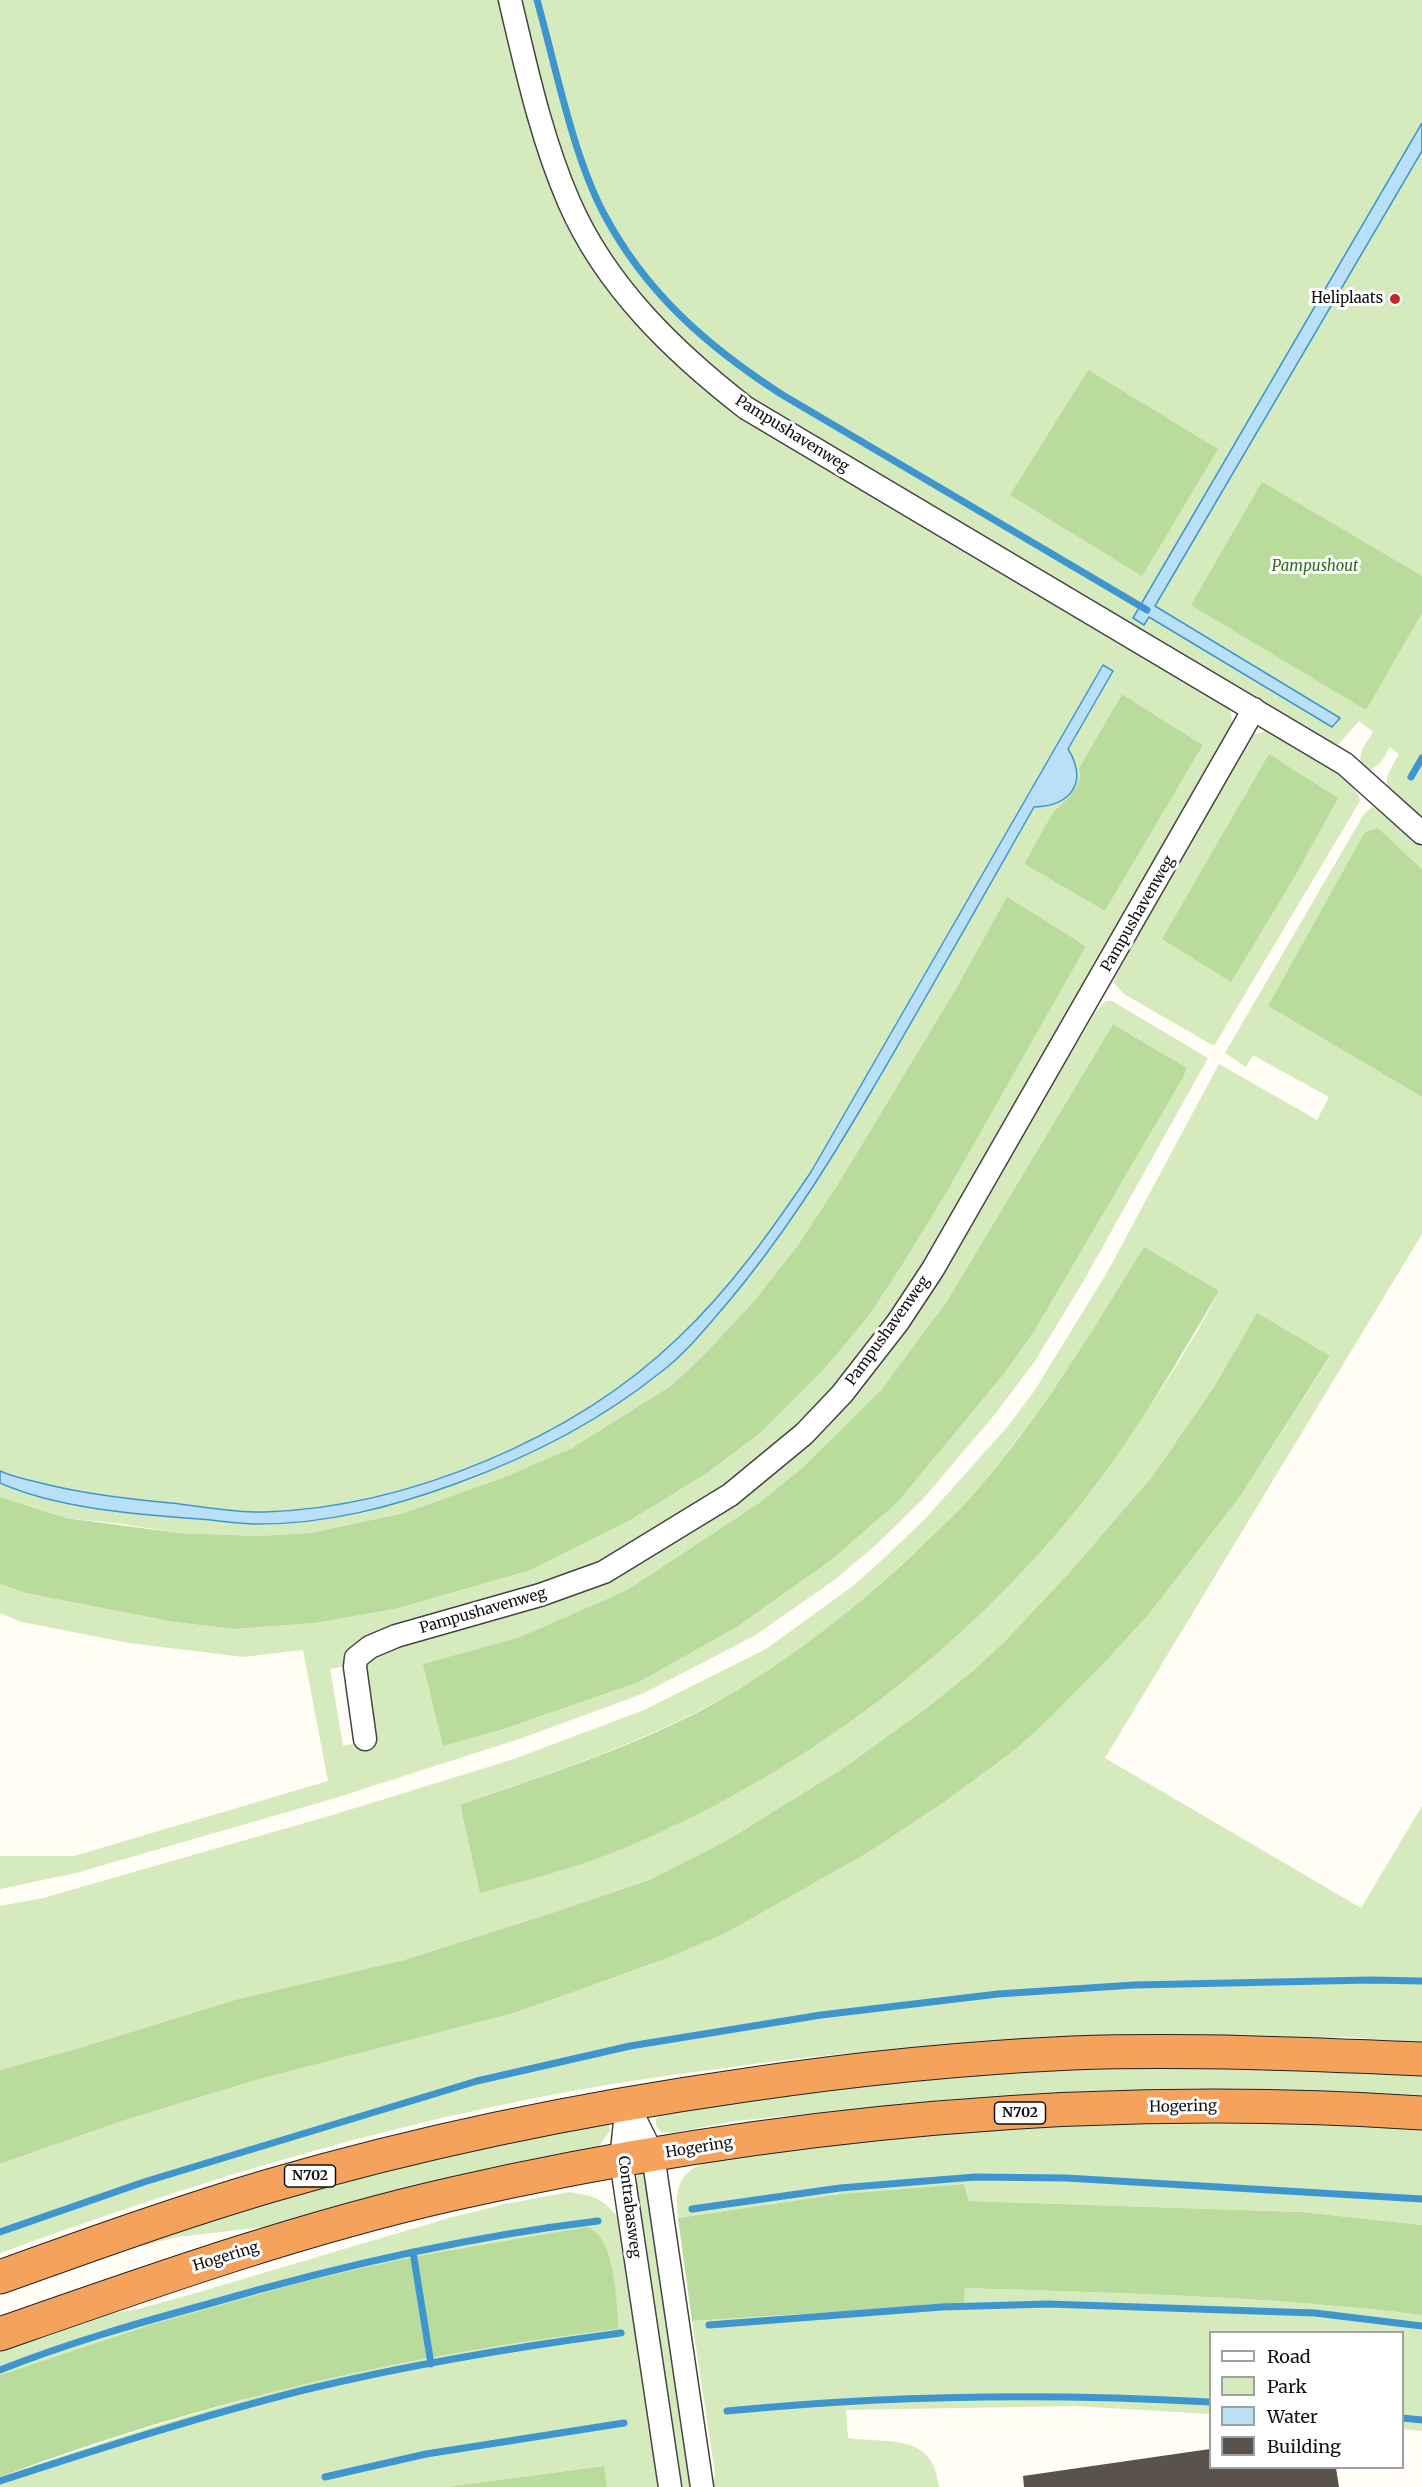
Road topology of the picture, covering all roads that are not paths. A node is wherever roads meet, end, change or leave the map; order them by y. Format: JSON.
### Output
{"nodes":[{"id":1,"x":510,"y":0,"type":"edge"},
{"id":2,"x":1254,"y":709,"type":"junction"},
{"id":3,"x":1422,"y":833,"type":"edge"},
{"id":4,"x":365,"y":1739,"type":"dead end"},
{"id":5,"x":1422,"y":2059,"type":"edge"},
{"id":6,"x":627,"y":2103,"type":"junction"},
{"id":7,"x":1422,"y":2113,"type":"edge"},
{"id":8,"x":653,"y":2155,"type":"junction"},
{"id":9,"x":621,"y":2160,"type":"junction"},
{"id":10,"x":0,"y":2277,"type":"edge"},
{"id":11,"x":0,"y":2334,"type":"edge"},
{"id":12,"x":670,"y":2487,"type":"edge"},
{"id":13,"x":702,"y":2487,"type":"edge"}],
"edges":[{"from":1,"to":2,"type":"street","name":"Pampushavenweg"},
{"from":2,"to":3,"type":"street","name":"Pampushavenweg"},
{"from":2,"to":4,"type":"street","name":"Pampushavenweg"},
{"from":5,"to":6,"type":"highway","number":"N702"},
{"from":6,"to":8,"type":"street","name":"Contrabasweg"},
{"from":6,"to":9,"type":"street","name":"Contrabasweg"},
{"from":6,"to":10,"type":"highway","number":"N702"},
{"from":7,"to":8,"type":"highway","name":"Hogering","number":"N702"},
{"from":8,"to":9,"type":"highway","name":"Hogering","number":"N702"},
{"from":8,"to":13,"type":"street","name":"Contrabasweg"},
{"from":9,"to":11,"type":"highway","name":"Hogering","number":"N702"},
{"from":9,"to":12,"type":"street","name":"Contrabasweg"}]}
